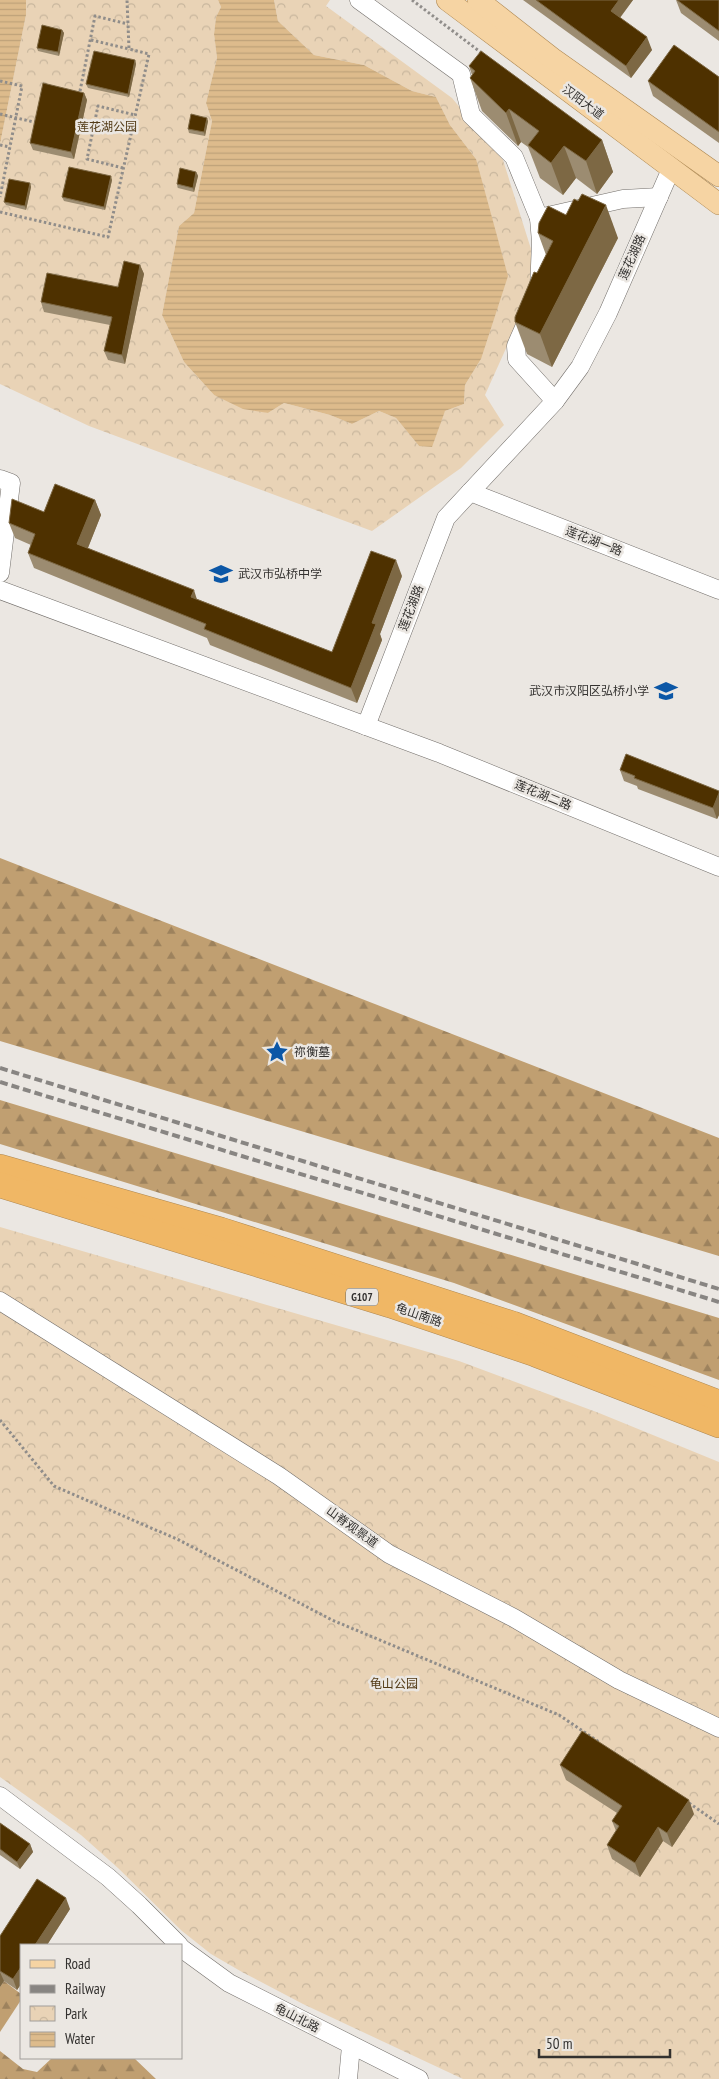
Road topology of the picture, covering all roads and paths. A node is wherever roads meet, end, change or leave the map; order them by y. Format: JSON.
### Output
{"nodes":[{"id":1,"x":127,"y":0,"type":"edge"},
{"id":2,"x":359,"y":0,"type":"edge"},
{"id":3,"x":412,"y":0,"type":"edge"},
{"id":4,"x":447,"y":0,"type":"edge"},
{"id":5,"x":478,"y":0,"type":"edge"},
{"id":6,"x":128,"y":24,"type":"junction"},
{"id":7,"x":90,"y":40,"type":"junction"},
{"id":8,"x":129,"y":49,"type":"junction"},
{"id":9,"x":483,"y":54,"type":"edge"},
{"id":10,"x":0,"y":81,"type":"edge"},
{"id":11,"x":78,"y":98,"type":"edge"},
{"id":12,"x":0,"y":114,"type":"edge"},
{"id":13,"x":135,"y":115,"type":"junction"},
{"id":14,"x":16,"y":117,"type":"junction"},
{"id":15,"x":47,"y":124,"type":"edge"},
{"id":16,"x":73,"y":128,"type":"edge"},
{"id":17,"x":92,"y":132,"type":"junction"},
{"id":18,"x":0,"y":145,"type":"edge"},
{"id":19,"x":10,"y":147,"type":"junction"},
{"id":20,"x":123,"y":168,"type":"junction"},
{"id":21,"x":671,"y":169,"type":"junction"},
{"id":22,"x":719,"y":176,"type":"edge"},
{"id":23,"x":0,"y":197,"type":"edge"},
{"id":24,"x":659,"y":197,"type":"junction"},
{"id":25,"x":719,"y":204,"type":"edge"},
{"id":26,"x":0,"y":212,"type":"edge"},
{"id":27,"x":539,"y":218,"type":"junction"},
{"id":28,"x":555,"y":401,"type":"junction"},
{"id":29,"x":0,"y":478,"type":"edge"},
{"id":30,"x":470,"y":492,"type":"junction"},
{"id":31,"x":0,"y":573,"type":"edge"},
{"id":32,"x":0,"y":590,"type":"edge"},
{"id":33,"x":719,"y":590,"type":"edge"},
{"id":34,"x":366,"y":726,"type":"junction"},
{"id":35,"x":719,"y":867,"type":"edge"},
{"id":36,"x":0,"y":1166,"type":"edge"},
{"id":37,"x":0,"y":1185,"type":"edge"},
{"id":38,"x":0,"y":1301,"type":"edge"},
{"id":39,"x":719,"y":1403,"type":"edge"},
{"id":40,"x":0,"y":1420,"type":"edge"},
{"id":41,"x":719,"y":1425,"type":"edge"},
{"id":42,"x":719,"y":1728,"type":"edge"},
{"id":43,"x":600,"y":1742,"type":"edge"},
{"id":44,"x":0,"y":1796,"type":"edge"},
{"id":45,"x":681,"y":1798,"type":"edge"},
{"id":46,"x":719,"y":1824,"type":"edge"},
{"id":47,"x":178,"y":1944,"type":"edge"},
{"id":48,"x":182,"y":1948,"type":"edge"},
{"id":49,"x":351,"y":2046,"type":"junction"},
{"id":50,"x":348,"y":2079,"type":"edge"},
{"id":51,"x":419,"y":2079,"type":"edge"}],
"edges":[{"from":1,"to":6,"type":"path"},
{"from":2,"to":27,"type":"street"},
{"from":3,"to":9,"type":"path"},
{"from":4,"to":21,"type":"main road","name":"汉阳大道"},
{"from":5,"to":22,"type":"main road","name":"汉阳大道"},
{"from":6,"to":7,"type":"path"},
{"from":6,"to":8,"type":"path"},
{"from":7,"to":8,"type":"path"},
{"from":7,"to":11,"type":"path"},
{"from":8,"to":13,"type":"path"},
{"from":10,"to":14,"type":"path"},
{"from":12,"to":14,"type":"path"},
{"from":13,"to":17,"type":"path"},
{"from":13,"to":20,"type":"path"},
{"from":14,"to":15,"type":"path"},
{"from":14,"to":19,"type":"path"},
{"from":16,"to":17,"type":"path"},
{"from":17,"to":20,"type":"path"},
{"from":18,"to":19,"type":"path"},
{"from":19,"to":23,"type":"path"},
{"from":20,"to":26,"type":"path"},
{"from":21,"to":24,"type":"street","name":"莲花湖路"},
{"from":21,"to":25,"type":"main road","name":"汉阳大道"},
{"from":24,"to":27,"type":"street"},
{"from":24,"to":28,"type":"street","name":"莲花湖路"},
{"from":27,"to":28,"type":"street"},
{"from":28,"to":30,"type":"street","name":"莲花湖路"},
{"from":29,"to":31,"type":"street"},
{"from":30,"to":33,"type":"street","name":"莲花湖一路"},
{"from":30,"to":34,"type":"street","name":"莲花湖路"},
{"from":32,"to":34,"type":"street"},
{"from":34,"to":35,"type":"street","name":"莲花湖二路"},
{"from":36,"to":39,"type":"highway","name":"龟山南路","number":"G107"},
{"from":37,"to":41,"type":"highway","name":"龟山南路","number":"G107"},
{"from":38,"to":42,"type":"street","name":"山脊观景道"},
{"from":40,"to":43,"type":"path"},
{"from":44,"to":47,"type":"street","name":"龟山北路"},
{"from":45,"to":46,"type":"path"},
{"from":48,"to":49,"type":"street","name":"龟山北路"},
{"from":49,"to":50,"type":"street"},
{"from":49,"to":51,"type":"street","name":"龟山北路"}]}
